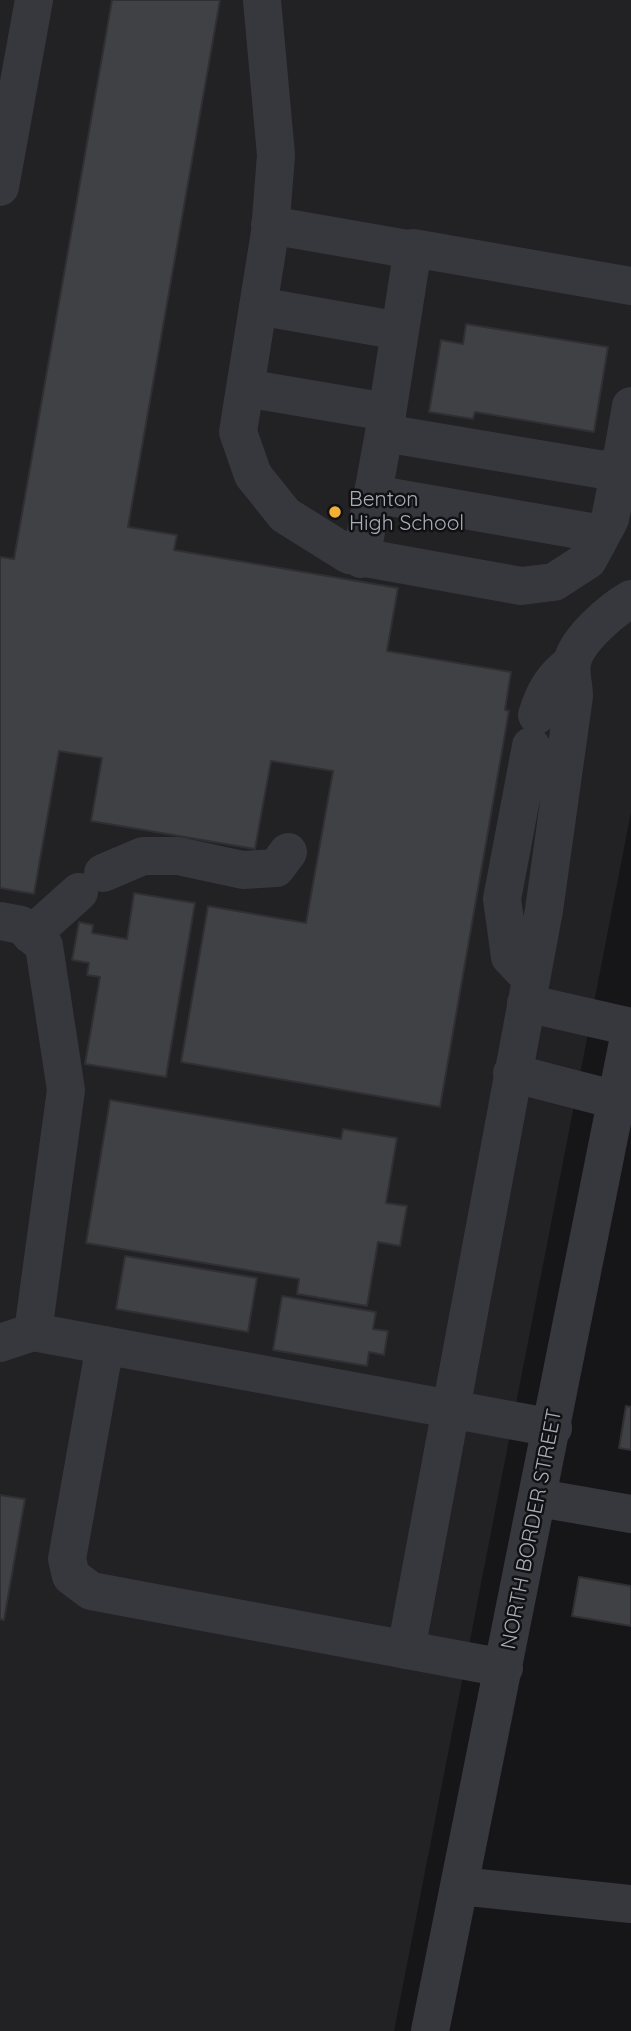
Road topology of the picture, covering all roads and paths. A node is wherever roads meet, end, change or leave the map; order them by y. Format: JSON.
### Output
{"nodes":[{"id":1,"x":34,"y":0,"type":"edge"},
{"id":2,"x":261,"y":0,"type":"edge"},
{"id":3,"x":0,"y":187,"type":"edge"},
{"id":4,"x":270,"y":225,"type":"junction"},
{"id":5,"x":413,"y":250,"type":"junction"},
{"id":6,"x":631,"y":286,"type":"edge"},
{"id":7,"x":258,"y":306,"type":"junction"},
{"id":8,"x":400,"y":331,"type":"junction"},
{"id":9,"x":245,"y":388,"type":"junction"},
{"id":10,"x":631,"y":406,"type":"edge"},
{"id":11,"x":386,"y":423,"type":"junction"},
{"id":12,"x":626,"y":464,"type":"edge"},
{"id":13,"x":373,"y":494,"type":"junction"},
{"id":14,"x":602,"y":534,"type":"junction"},
{"id":15,"x":360,"y":559,"type":"junction"},
{"id":16,"x":631,"y":599,"type":"edge"},
{"id":17,"x":572,"y":663,"type":"junction"},
{"id":18,"x":289,"y":852,"type":"dead end"},
{"id":19,"x":16,"y":928,"type":"edge"},
{"id":20,"x":528,"y":990,"type":"junction"},
{"id":21,"x":631,"y":1027,"type":"edge"},
{"id":22,"x":512,"y":1073,"type":"junction"},
{"id":23,"x":616,"y":1100,"type":"junction"},
{"id":24,"x":620,"y":1142,"type":"edge"},
{"id":25,"x":16,"y":1338,"type":"edge"},
{"id":26,"x":105,"y":1345,"type":"junction"},
{"id":27,"x":449,"y":1409,"type":"junction"},
{"id":28,"x":552,"y":1428,"type":"junction"},
{"id":29,"x":539,"y":1497,"type":"junction"},
{"id":30,"x":631,"y":1514,"type":"edge"},
{"id":31,"x":406,"y":1650,"type":"junction"},
{"id":32,"x":504,"y":1668,"type":"junction"},
{"id":33,"x":460,"y":1886,"type":"junction"},
{"id":34,"x":631,"y":1904,"type":"edge"},
{"id":35,"x":430,"y":2031,"type":"edge"}],
"edges":[{"from":1,"to":3,"type":"street"},
{"from":2,"to":4,"type":"street"},
{"from":4,"to":5,"type":"street"},
{"from":4,"to":7,"type":"street"},
{"from":5,"to":6,"type":"street"},
{"from":5,"to":8,"type":"street"},
{"from":7,"to":8,"type":"street"},
{"from":7,"to":9,"type":"street"},
{"from":8,"to":11,"type":"street"},
{"from":9,"to":11,"type":"street"},
{"from":9,"to":15,"type":"street"},
{"from":10,"to":12,"type":"street"},
{"from":11,"to":12,"type":"street"},
{"from":11,"to":13,"type":"street"},
{"from":12,"to":14,"type":"street"},
{"from":13,"to":14,"type":"street"},
{"from":13,"to":15,"type":"street"},
{"from":14,"to":15,"type":"street"},
{"from":16,"to":17,"type":"street"},
{"from":17,"to":20,"type":"street"},
{"from":17,"to":20,"type":"street"},
{"from":18,"to":19,"type":"street"},
{"from":19,"to":25,"type":"street"},
{"from":20,"to":21,"type":"street"},
{"from":20,"to":22,"type":"street"},
{"from":21,"to":23,"type":"street","name":"NORTH BORDER STREET"},
{"from":22,"to":23,"type":"street"},
{"from":22,"to":27,"type":"street"},
{"from":23,"to":24,"type":"street","name":"NORTH BORDER STREET"},
{"from":24,"to":28,"type":"street","name":"NORTH BORDER STREET"},
{"from":25,"to":26,"type":"street"},
{"from":26,"to":27,"type":"street"},
{"from":26,"to":31,"type":"street"},
{"from":27,"to":28,"type":"street"},
{"from":27,"to":31,"type":"street"},
{"from":28,"to":29,"type":"street","name":"NORTH BORDER STREET"},
{"from":29,"to":30,"type":"street"},
{"from":29,"to":32,"type":"street","name":"NORTH BORDER STREET"},
{"from":31,"to":32,"type":"street"},
{"from":32,"to":33,"type":"street","name":"NORTH BORDER STREET"},
{"from":33,"to":34,"type":"street"},
{"from":33,"to":35,"type":"street","name":"NORTH BORDER STREET"}]}
